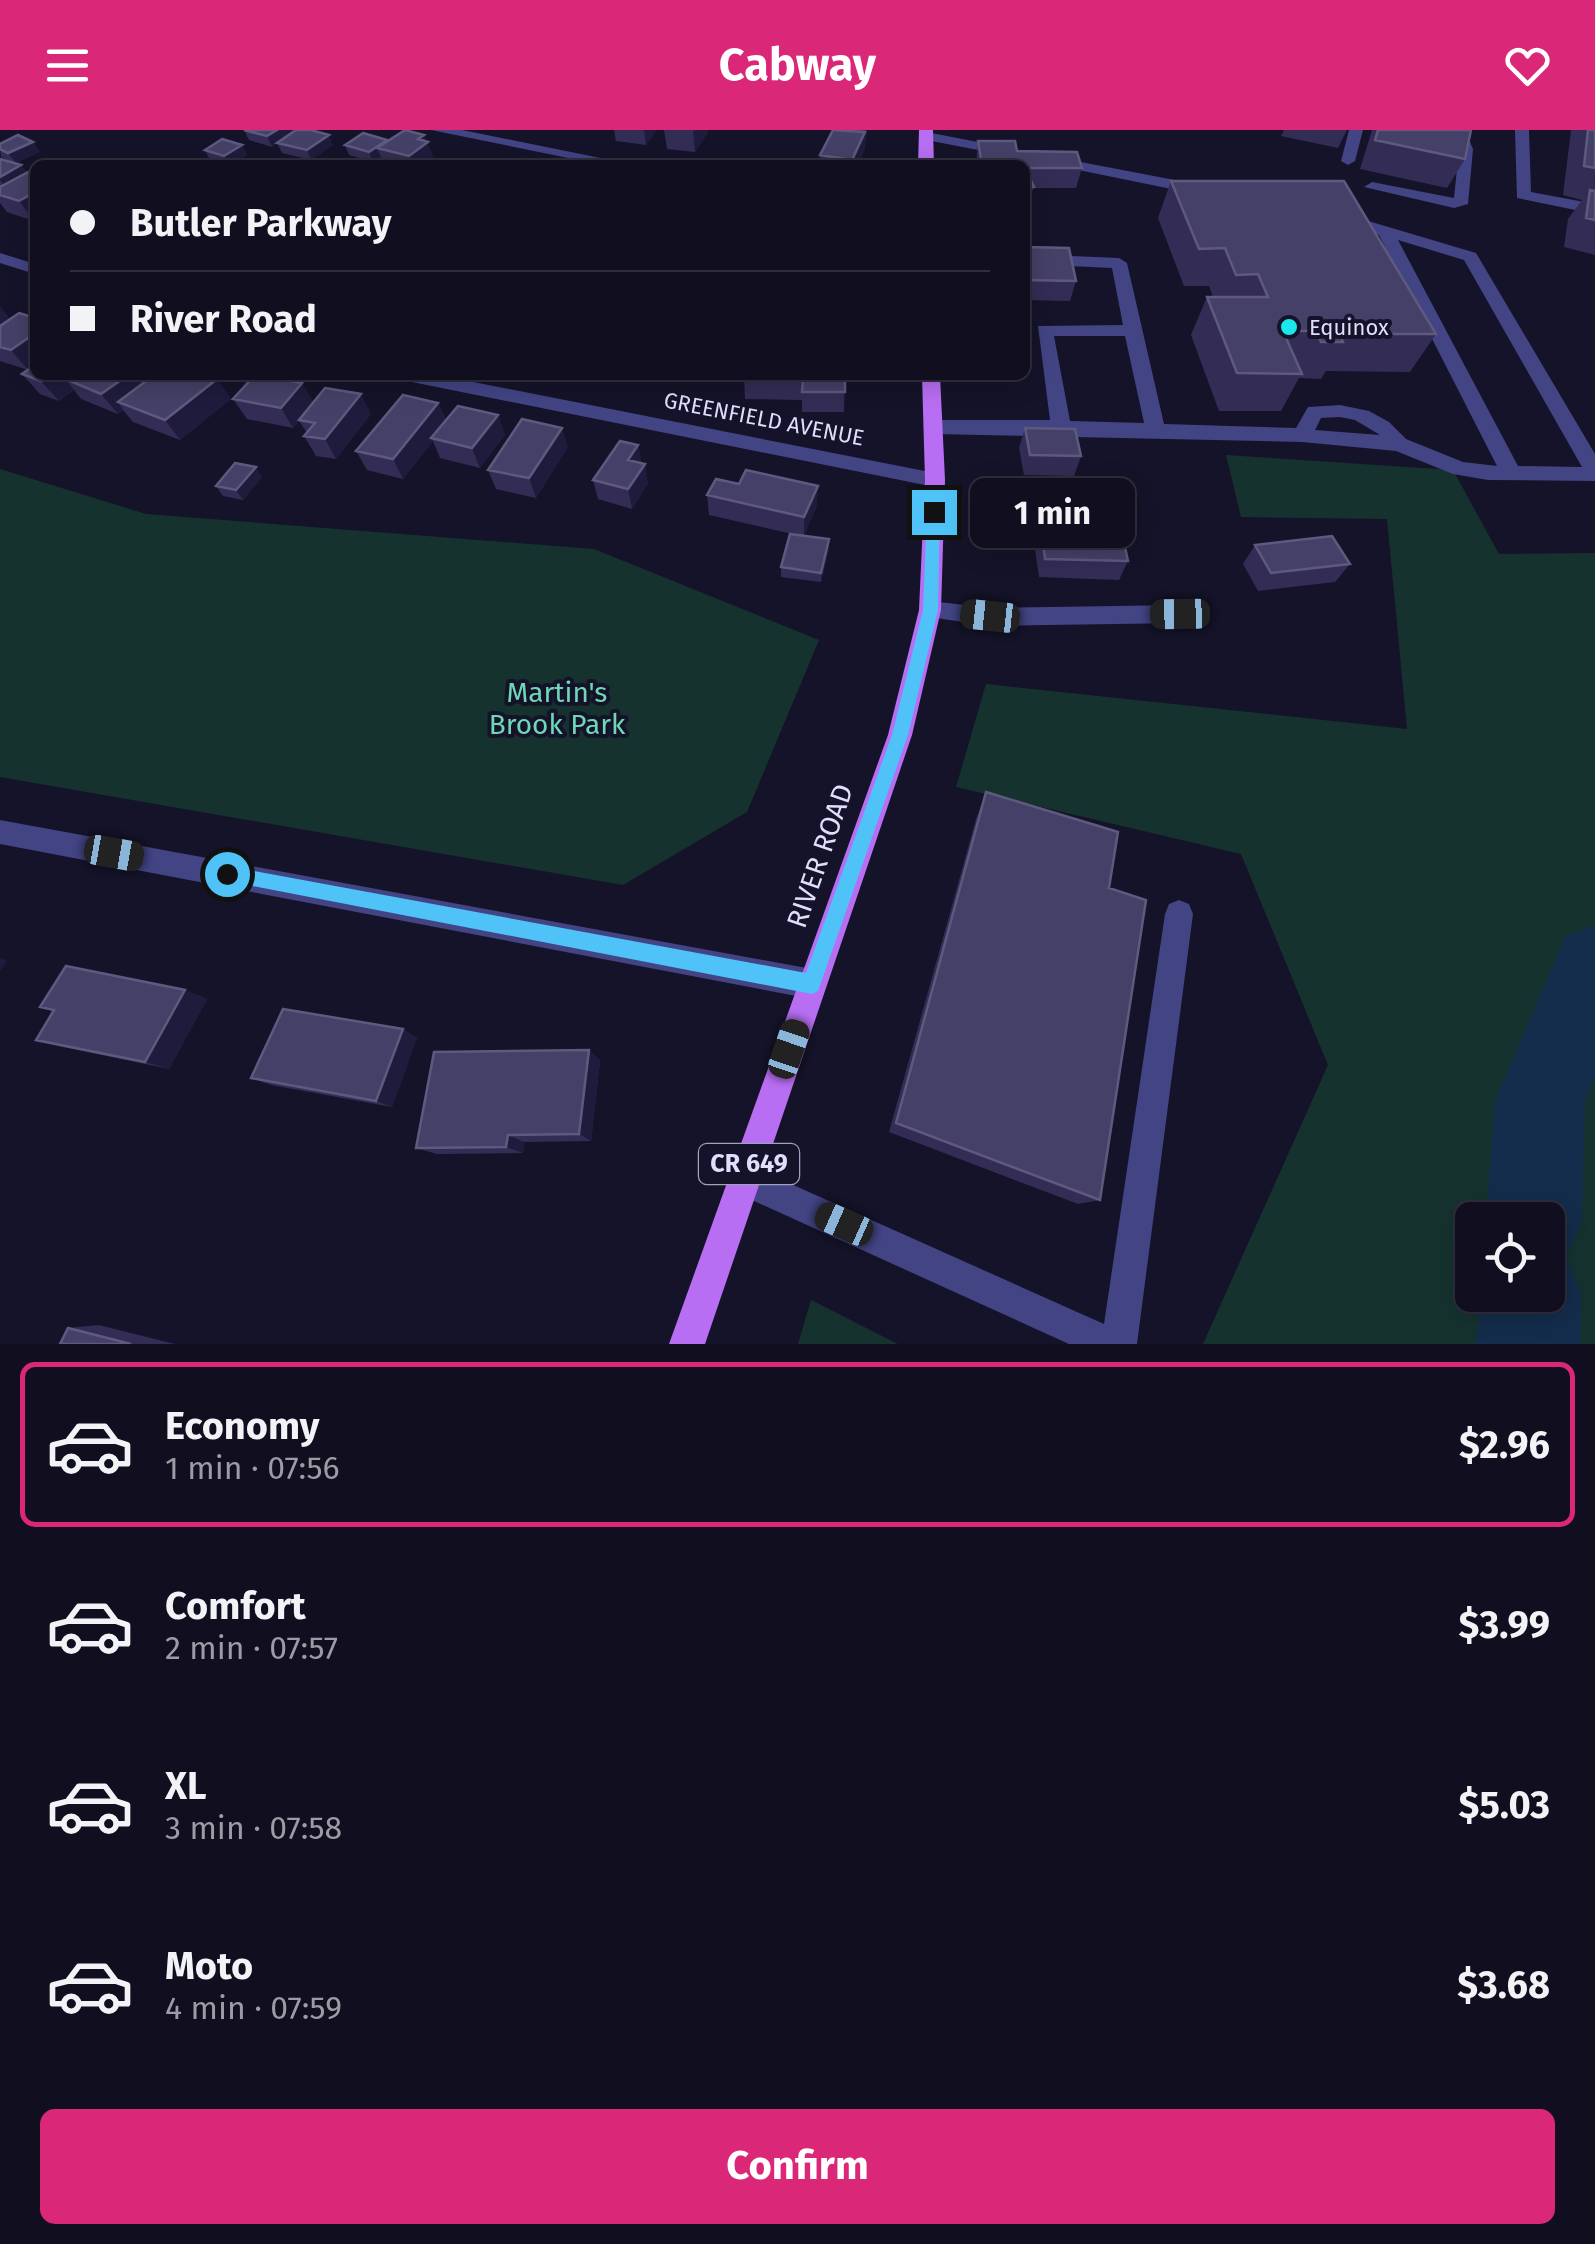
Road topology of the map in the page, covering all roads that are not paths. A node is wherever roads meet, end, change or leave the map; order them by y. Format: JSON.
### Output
{"nodes":[{"id":1,"x":438,"y":130,"type":"edge"},
{"id":2,"x":1356,"y":130,"type":"edge"},
{"id":3,"x":1458,"y":130,"type":"edge"},
{"id":4,"x":1522,"y":130,"type":"edge"},
{"id":5,"x":926,"y":133,"type":"edge"},
{"id":6,"x":601,"y":160,"type":"edge"},
{"id":7,"x":926,"y":160,"type":"edge"},
{"id":8,"x":1348,"y":161,"type":"dead end"},
{"id":9,"x":1372,"y":187,"type":"dead end"},
{"id":10,"x":1216,"y":193,"type":"edge"},
{"id":11,"x":1595,"y":209,"type":"edge"},
{"id":12,"x":1312,"y":212,"type":"edge"},
{"id":13,"x":1385,"y":232,"type":"junction"},
{"id":14,"x":0,"y":258,"type":"edge"},
{"id":15,"x":1030,"y":259,"type":"edge"},
{"id":16,"x":30,"y":267,"type":"edge"},
{"id":17,"x":1133,"y":331,"type":"junction"},
{"id":18,"x":432,"y":380,"type":"edge"},
{"id":19,"x":931,"y":380,"type":"edge"},
{"id":20,"x":933,"y":427,"type":"junction"},
{"id":21,"x":1061,"y":428,"type":"junction"},
{"id":22,"x":1156,"y":432,"type":"junction"},
{"id":23,"x":1595,"y":472,"type":"edge"},
{"id":24,"x":1511,"y":474,"type":"junction"},
{"id":25,"x":934,"y":480,"type":"junction"},
{"id":26,"x":930,"y":610,"type":"junction"},
{"id":27,"x":1180,"y":614,"type":"dead end"},
{"id":28,"x":0,"y":832,"type":"edge"},
{"id":29,"x":1179,"y":914,"type":"dead end"},
{"id":30,"x":812,"y":984,"type":"junction"},
{"id":31,"x":744,"y":1179,"type":"junction"},
{"id":32,"x":687,"y":1344,"type":"edge"},
{"id":33,"x":1109,"y":1344,"type":"edge"},
{"id":34,"x":1119,"y":1344,"type":"edge"}],
"edges":[{"from":1,"to":6,"type":"street"},
{"from":2,"to":8,"type":"street"},
{"from":3,"to":9,"type":"street"},
{"from":4,"to":11,"type":"street"},
{"from":5,"to":7,"type":"main road"},
{"from":5,"to":10,"type":"street"},
{"from":12,"to":13,"type":"street"},
{"from":13,"to":23,"type":"street"},
{"from":13,"to":24,"type":"street"},
{"from":14,"to":16,"type":"street"},
{"from":15,"to":17,"type":"street"},
{"from":17,"to":21,"type":"street"},
{"from":17,"to":22,"type":"street"},
{"from":18,"to":25,"type":"street","name":"GREENFIELD AVENUE"},
{"from":19,"to":20,"type":"main road","name":"RIVER ROAD","number":"CR 649"},
{"from":20,"to":21,"type":"street"},
{"from":20,"to":25,"type":"main road","name":"RIVER ROAD","number":"CR 649"},
{"from":21,"to":22,"type":"street"},
{"from":22,"to":24,"type":"street"},
{"from":23,"to":24,"type":"street"},
{"from":25,"to":26,"type":"main road","name":"RIVER ROAD","number":"CR 649"},
{"from":26,"to":27,"type":"street"},
{"from":26,"to":30,"type":"main road","name":"RIVER ROAD","number":"CR 649"},
{"from":28,"to":30,"type":"street"},
{"from":29,"to":34,"type":"street"},
{"from":30,"to":31,"type":"main road","name":"RIVER ROAD","number":"CR 649"},
{"from":31,"to":32,"type":"main road","name":"RIVER ROAD","number":"CR 649"},
{"from":31,"to":33,"type":"street"}]}
